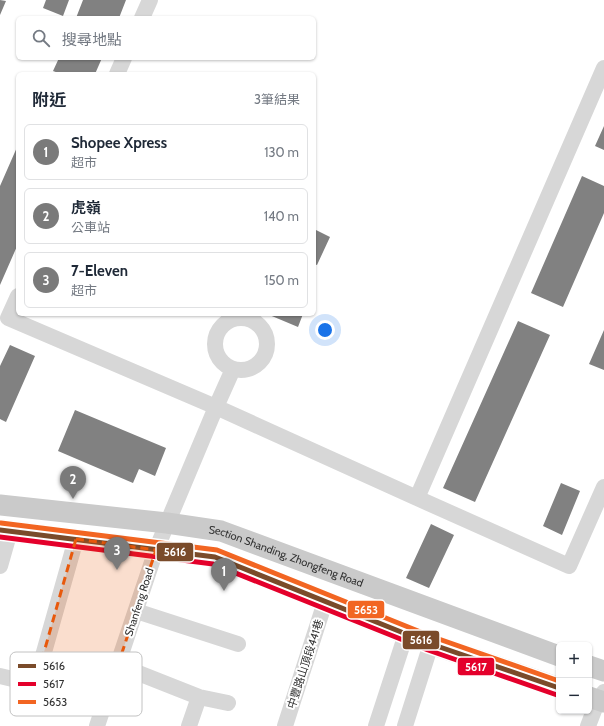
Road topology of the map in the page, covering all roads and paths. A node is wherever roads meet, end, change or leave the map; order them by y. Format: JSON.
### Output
{"nodes":[{"id":1,"x":150,"y":0,"type":"edge"},
{"id":2,"x":143,"y":16,"type":"edge"},
{"id":3,"x":123,"y":60,"type":"edge"},
{"id":4,"x":604,"y":68,"type":"edge"},
{"id":5,"x":118,"y":72,"type":"edge"},
{"id":6,"x":16,"y":300,"type":"edge"},
{"id":7,"x":233,"y":369,"type":"dead end"},
{"id":8,"x":216,"y":406,"type":"junction"},
{"id":9,"x":604,"y":487,"type":"edge"},
{"id":10,"x":417,"y":498,"type":"junction"},
{"id":11,"x":0,"y":506,"type":"edge"},
{"id":12,"x":167,"y":523,"type":"junction"},
{"id":13,"x":5,"y":530,"type":"edge"},
{"id":14,"x":76,"y":539,"type":"junction"},
{"id":15,"x":156,"y":550,"type":"junction"},
{"id":16,"x":0,"y":566,"type":"edge"},
{"id":17,"x":325,"y":602,"type":"junction"},
{"id":18,"x":136,"y":611,"type":"junction"},
{"id":19,"x":406,"y":634,"type":"junction"},
{"id":20,"x":238,"y":644,"type":"dead end"},
{"id":21,"x":431,"y":644,"type":"junction"},
{"id":22,"x":44,"y":652,"type":"edge"},
{"id":23,"x":122,"y":652,"type":"edge"},
{"id":24,"x":556,"y":655,"type":"edge"},
{"id":25,"x":592,"y":667,"type":"edge"},
{"id":26,"x":604,"y":671,"type":"edge"},
{"id":27,"x":142,"y":674,"type":"edge"},
{"id":28,"x":0,"y":676,"type":"edge"},
{"id":29,"x":10,"y":678,"type":"edge"},
{"id":30,"x":556,"y":687,"type":"edge"},
{"id":31,"x":199,"y":697,"type":"junction"},
{"id":32,"x":599,"y":698,"type":"edge"},
{"id":33,"x":228,"y":703,"type":"dead end"},
{"id":34,"x":101,"y":716,"type":"edge"},
{"id":35,"x":97,"y":726,"type":"edge"},
{"id":36,"x":189,"y":726,"type":"edge"},
{"id":37,"x":285,"y":726,"type":"edge"},
{"id":38,"x":376,"y":726,"type":"edge"},
{"id":39,"x":405,"y":726,"type":"edge"},
{"id":40,"x":588,"y":726,"type":"edge"}],
"edges":[{"from":1,"to":2,"type":"street"},
{"from":3,"to":5,"type":"street"},
{"from":4,"to":10,"type":"street"},
{"from":6,"to":8,"type":"street"},
{"from":7,"to":8,"type":"street","name":"Shanfeng Road"},
{"from":8,"to":10,"type":"street"},
{"from":8,"to":12,"type":"street","name":"Shanfeng Road"},
{"from":9,"to":10,"type":"street"},
{"from":11,"to":12,"type":"main road","name":"Section Shanding, Zhongfeng Road"},
{"from":12,"to":15,"type":"street","name":"Shanfeng Road"},
{"from":12,"to":24,"type":"main road","name":"Section Shanding, Zhongfeng Road"},
{"from":13,"to":14,"type":"main road"},
{"from":13,"to":16,"type":"street"},
{"from":14,"to":15,"type":"main road"},
{"from":14,"to":22,"type":"street"},
{"from":15,"to":17,"type":"main road"},
{"from":15,"to":18,"type":"street","name":"Shanfeng Road"},
{"from":17,"to":19,"type":"main road"},
{"from":17,"to":37,"type":"street","name":"中豐路山頂段441巷"},
{"from":18,"to":20,"type":"street"},
{"from":18,"to":23,"type":"street","name":"Shanfeng Road"},
{"from":19,"to":21,"type":"main road"},
{"from":19,"to":38,"type":"street"},
{"from":21,"to":30,"type":"main road"},
{"from":21,"to":39,"type":"street"},
{"from":25,"to":26,"type":"main road"},
{"from":27,"to":31,"type":"street"},
{"from":28,"to":29,"type":"street"},
{"from":31,"to":33,"type":"street"},
{"from":31,"to":36,"type":"street"},
{"from":32,"to":40,"type":"street"},
{"from":34,"to":35,"type":"street","name":"Shanfeng Road"}]}
